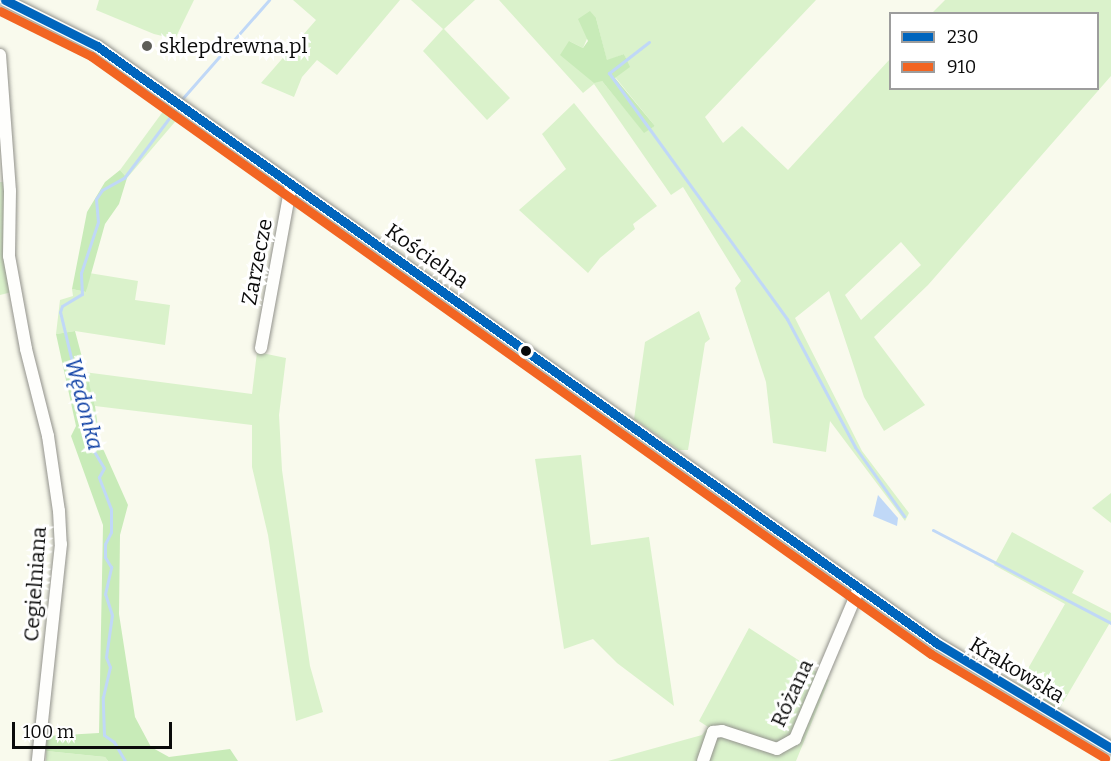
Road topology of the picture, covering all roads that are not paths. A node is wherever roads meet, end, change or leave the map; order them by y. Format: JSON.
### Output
{"nodes":[{"id":1,"x":5,"y":0,"type":"edge"},
{"id":2,"x":0,"y":56,"type":"edge"},
{"id":3,"x":291,"y":184,"type":"junction"},
{"id":4,"x":261,"y":348,"type":"dead end"},
{"id":5,"x":818,"y":559,"type":"joint"},
{"id":6,"x":859,"y":588,"type":"junction"},
{"id":7,"x":1111,"y":748,"type":"edge"},
{"id":8,"x":38,"y":761,"type":"edge"},
{"id":9,"x":703,"y":761,"type":"edge"}],
"edges":[{"from":1,"to":3,"type":"street","name":"Kościelna"},
{"from":2,"to":8,"type":"street","name":"Cegielniana"},
{"from":3,"to":4,"type":"street","name":"Zarzecze"},
{"from":3,"to":5,"type":"street","name":"Kościelna"},
{"from":5,"to":6,"type":"street","name":"Krakowska"},
{"from":6,"to":7,"type":"street","name":"Krakowska"},
{"from":6,"to":9,"type":"street","name":"Różana"}]}
